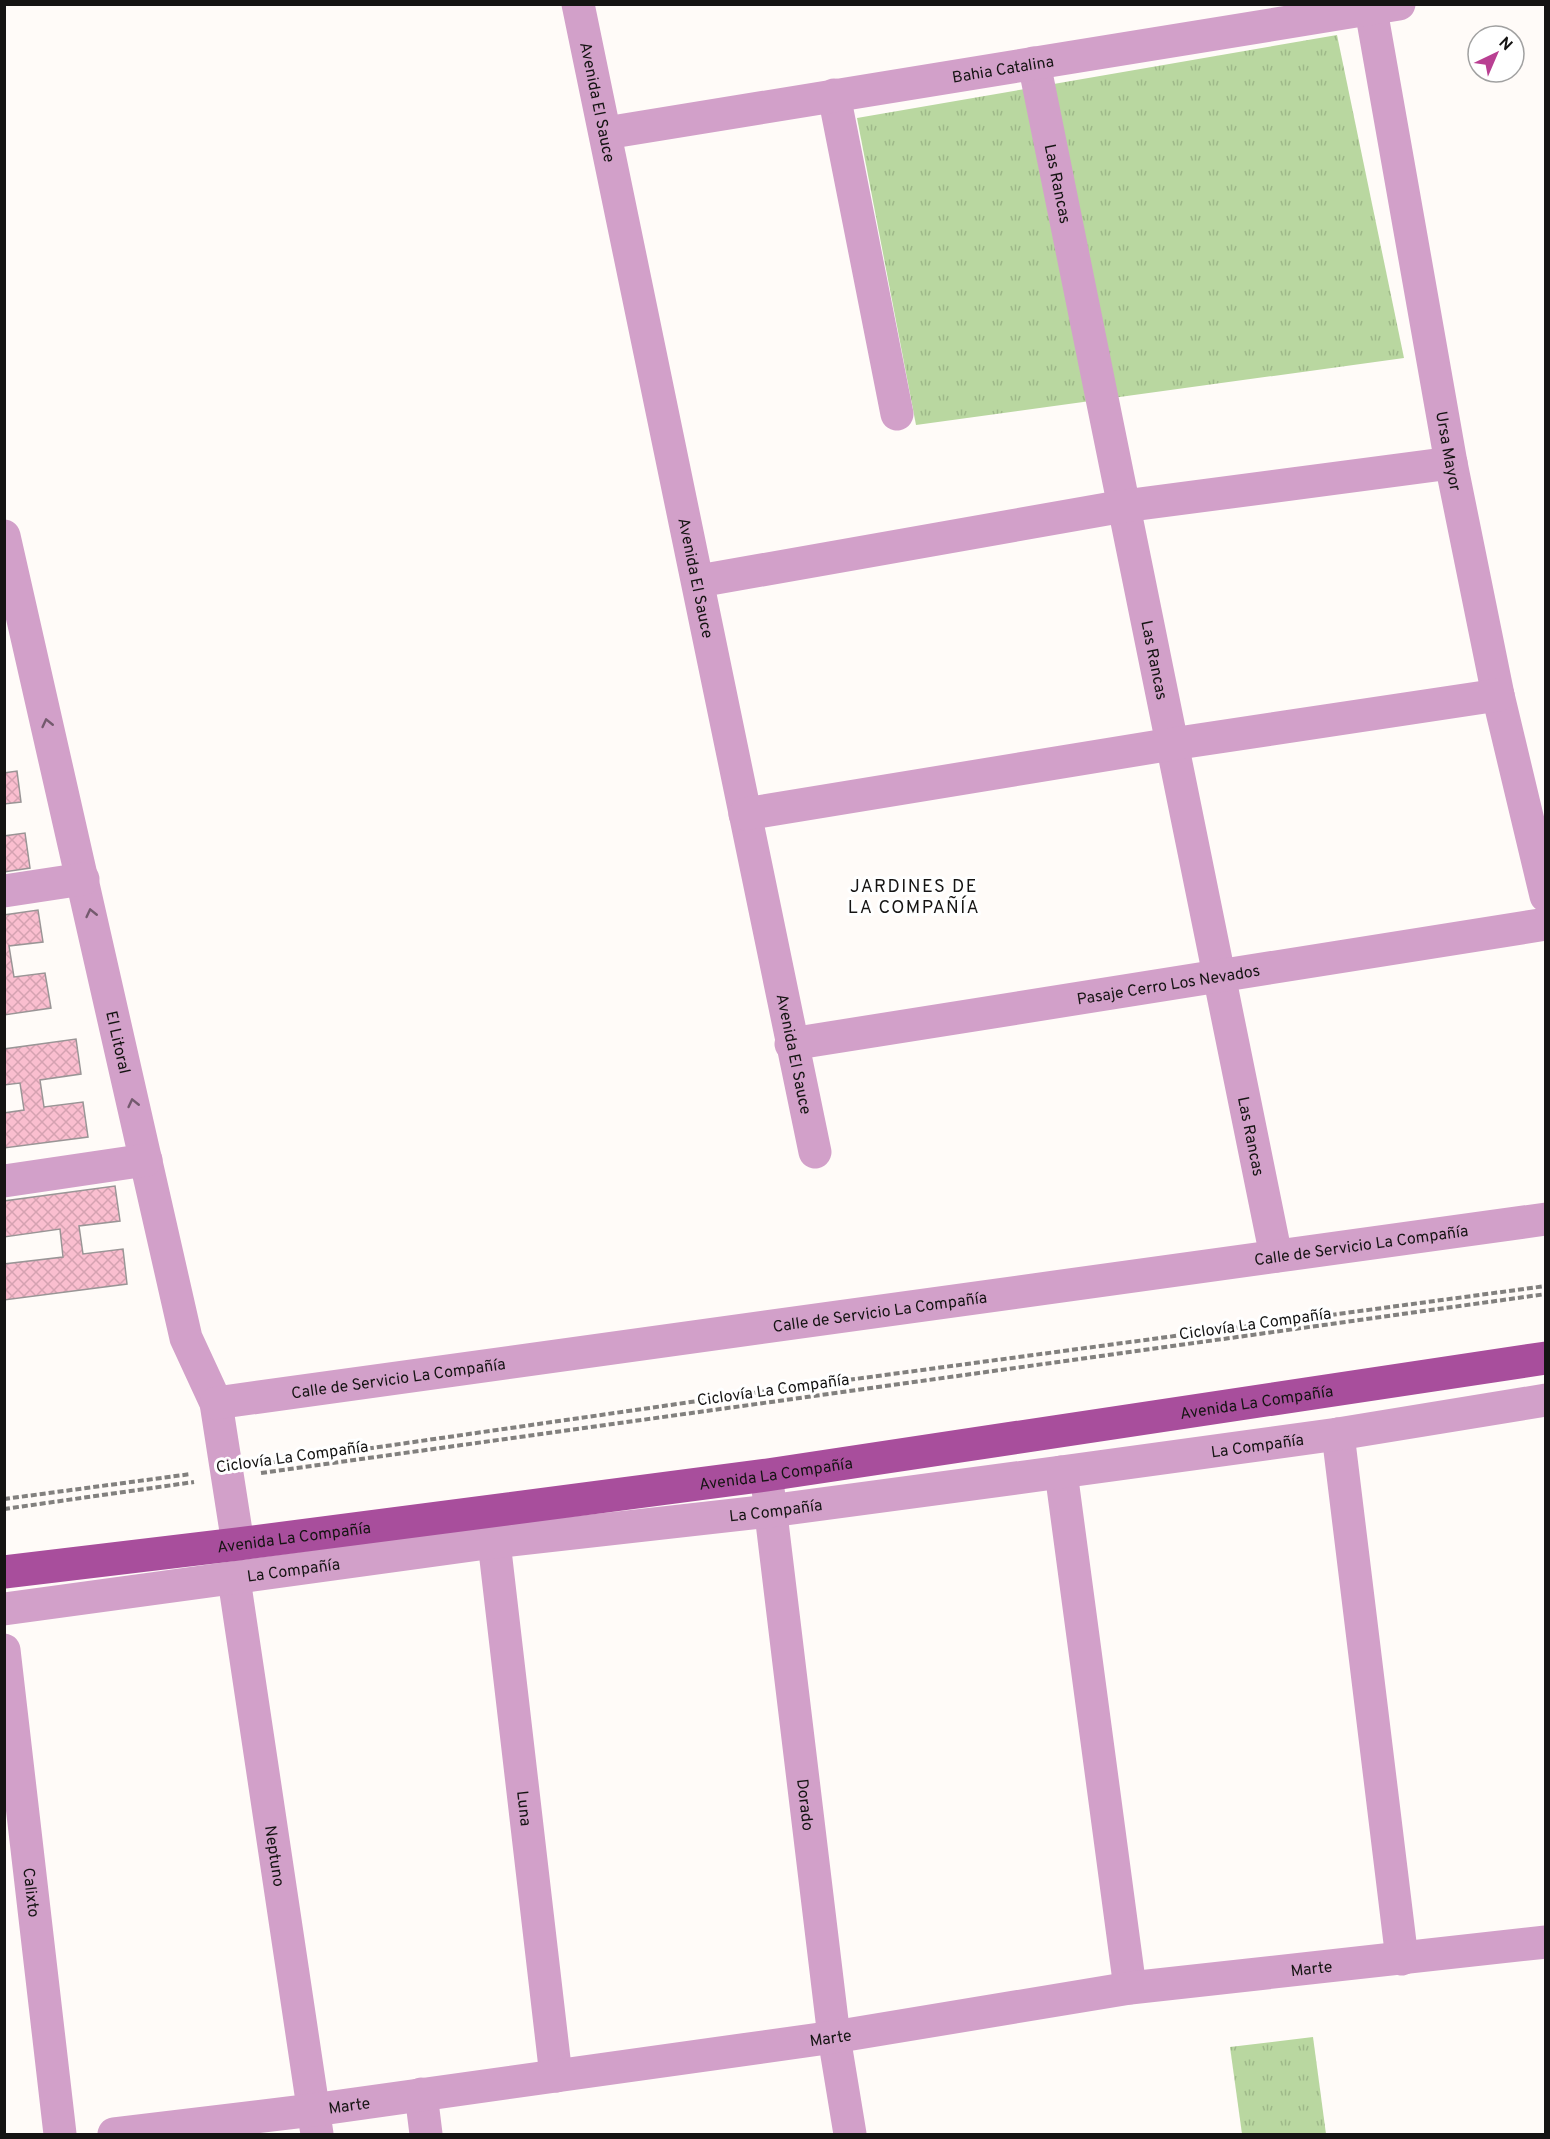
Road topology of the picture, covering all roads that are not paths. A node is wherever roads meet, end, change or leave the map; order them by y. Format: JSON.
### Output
{"nodes":[{"id":1,"x":578,"y":4,"type":"edge"},
{"id":2,"x":1380,"y":6,"type":"edge"},
{"id":3,"x":1034,"y":63,"type":"junction"},
{"id":4,"x":834,"y":94,"type":"junction"},
{"id":5,"x":606,"y":133,"type":"junction"},
{"id":6,"x":897,"y":414,"type":"dead end"},
{"id":7,"x":1451,"y":463,"type":"junction"},
{"id":8,"x":1124,"y":506,"type":"junction"},
{"id":9,"x":4,"y":536,"type":"edge"},
{"id":10,"x":699,"y":581,"type":"junction"},
{"id":11,"x":13,"y":614,"type":"edge"},
{"id":12,"x":1498,"y":695,"type":"junction"},
{"id":13,"x":1172,"y":744,"type":"junction"},
{"id":14,"x":745,"y":814,"type":"junction"},
{"id":15,"x":83,"y":879,"type":"junction"},
{"id":16,"x":4,"y":891,"type":"edge"},
{"id":17,"x":1545,"y":896,"type":"edge"},
{"id":18,"x":1545,"y":924,"type":"edge"},
{"id":19,"x":1219,"y":975,"type":"junction"},
{"id":20,"x":791,"y":1044,"type":"junction"},
{"id":21,"x":815,"y":1152,"type":"dead end"},
{"id":22,"x":146,"y":1160,"type":"junction"},
{"id":23,"x":4,"y":1181,"type":"edge"},
{"id":24,"x":1545,"y":1219,"type":"edge"},
{"id":25,"x":1276,"y":1256,"type":"junction"},
{"id":26,"x":1545,"y":1358,"type":"edge"},
{"id":27,"x":1545,"y":1400,"type":"edge"},
{"id":28,"x":216,"y":1403,"type":"junction"},
{"id":29,"x":1338,"y":1434,"type":"junction"},
{"id":30,"x":1061,"y":1472,"type":"junction"},
{"id":31,"x":767,"y":1475,"type":"junction"},
{"id":32,"x":770,"y":1511,"type":"junction"},
{"id":33,"x":494,"y":1542,"type":"junction"},
{"id":34,"x":238,"y":1544,"type":"junction"},
{"id":35,"x":4,"y":1572,"type":"edge"},
{"id":36,"x":234,"y":1579,"type":"junction"},
{"id":37,"x":4,"y":1609,"type":"edge"},
{"id":38,"x":4,"y":1650,"type":"edge"},
{"id":39,"x":1545,"y":1942,"type":"edge"},
{"id":40,"x":1402,"y":1959,"type":"junction"},
{"id":41,"x":1130,"y":1988,"type":"junction"},
{"id":42,"x":834,"y":2037,"type":"junction"},
{"id":43,"x":556,"y":2076,"type":"junction"},
{"id":44,"x":421,"y":2094,"type":"junction"},
{"id":45,"x":315,"y":2122,"type":"edge"},
{"id":46,"x":60,"y":2134,"type":"edge"},
{"id":47,"x":114,"y":2134,"type":"edge"},
{"id":48,"x":426,"y":2134,"type":"edge"},
{"id":49,"x":850,"y":2134,"type":"edge"}],
"edges":[{"from":1,"to":5,"type":"street","name":"Avenida El Sauce"},
{"from":2,"to":3,"type":"street","name":"Bahia Catalina"},
{"from":2,"to":7,"type":"street","name":"Ursa Mayor"},
{"from":3,"to":4,"type":"street","name":"Bahia Catalina"},
{"from":3,"to":8,"type":"street","name":"Las Rancas"},
{"from":4,"to":5,"type":"street","name":"Bahia Catalina"},
{"from":4,"to":6,"type":"street"},
{"from":5,"to":10,"type":"street","name":"Avenida El Sauce"},
{"from":7,"to":8,"type":"street"},
{"from":7,"to":12,"type":"street","name":"Ursa Mayor"},
{"from":8,"to":10,"type":"street"},
{"from":8,"to":13,"type":"street","name":"Las Rancas"},
{"from":9,"to":11,"type":"street","name":"El Litoral"},
{"from":10,"to":14,"type":"street","name":"Avenida El Sauce"},
{"from":15,"to":11,"type":"street","name":"El Litoral","one_way":true},
{"from":12,"to":13,"type":"street"},
{"from":12,"to":17,"type":"street","name":"Ursa Mayor"},
{"from":13,"to":14,"type":"street"},
{"from":13,"to":19,"type":"street","name":"Las Rancas"},
{"from":14,"to":20,"type":"street","name":"Avenida El Sauce"},
{"from":15,"to":16,"type":"street"},
{"from":22,"to":15,"type":"street","name":"El Litoral","one_way":true},
{"from":18,"to":19,"type":"street","name":"Pasaje Cerro Los Nevados"},
{"from":19,"to":20,"type":"street","name":"Pasaje Cerro Los Nevados"},
{"from":19,"to":25,"type":"street","name":"Las Rancas"},
{"from":20,"to":21,"type":"street","name":"Avenida El Sauce"},
{"from":22,"to":23,"type":"street"},
{"from":22,"to":28,"type":"street","name":"El Litoral"},
{"from":24,"to":25,"type":"street","name":"Calle de Servicio La Compañía"},
{"from":25,"to":28,"type":"street","name":"Calle de Servicio La Compañía"},
{"from":26,"to":31,"type":"main road","name":"Avenida La Compañía"},
{"from":27,"to":29,"type":"street","name":"La Compañía"},
{"from":28,"to":34,"type":"street","name":"El Litoral"},
{"from":29,"to":30,"type":"street","name":"La Compañía"},
{"from":29,"to":40,"type":"street"},
{"from":30,"to":32,"type":"street","name":"La Compañía"},
{"from":30,"to":41,"type":"street"},
{"from":31,"to":32,"type":"street","name":"Dorado"},
{"from":31,"to":34,"type":"main road","name":"Avenida La Compañía"},
{"from":32,"to":33,"type":"street","name":"La Compañía"},
{"from":32,"to":42,"type":"street","name":"Dorado"},
{"from":33,"to":36,"type":"street","name":"La Compañía"},
{"from":33,"to":43,"type":"street","name":"Luna"},
{"from":34,"to":35,"type":"main road","name":"Avenida La Compañía"},
{"from":36,"to":37,"type":"street","name":"La Compañía"},
{"from":36,"to":45,"type":"street","name":"Neptuno"},
{"from":38,"to":46,"type":"street","name":"Calixto"},
{"from":39,"to":40,"type":"street","name":"Marte"},
{"from":40,"to":41,"type":"street","name":"Marte"},
{"from":41,"to":42,"type":"street","name":"Marte"},
{"from":42,"to":43,"type":"street","name":"Marte"},
{"from":42,"to":49,"type":"street","name":"Dorado"},
{"from":43,"to":44,"type":"street","name":"Marte"},
{"from":44,"to":45,"type":"street","name":"Marte"},
{"from":44,"to":48,"type":"street"},
{"from":45,"to":47,"type":"street","name":"Marte"}]}
